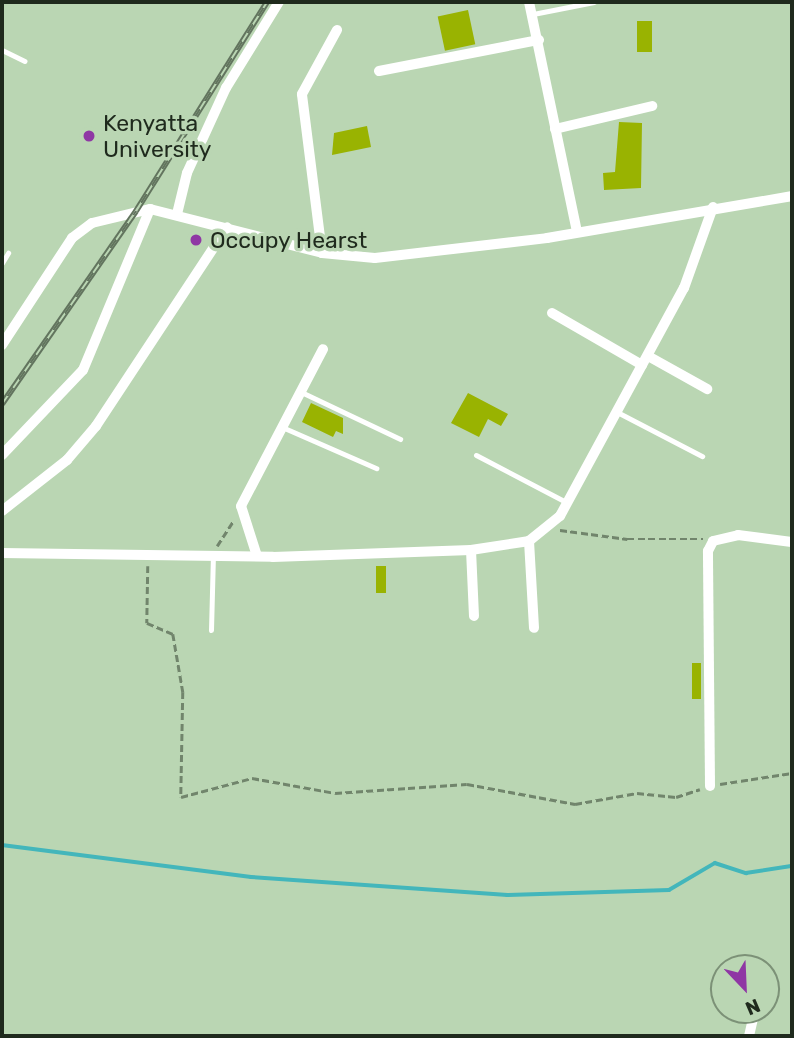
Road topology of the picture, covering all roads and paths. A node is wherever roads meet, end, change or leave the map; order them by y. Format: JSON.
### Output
{"nodes":[{"id":1,"x":279,"y":2,"type":"edge"},
{"id":2,"x":529,"y":2,"type":"edge"},
{"id":3,"x":594,"y":2,"type":"edge"},
{"id":4,"x":533,"y":14,"type":"junction"},
{"id":5,"x":337,"y":30,"type":"dead end"},
{"id":6,"x":539,"y":40,"type":"junction"},
{"id":7,"x":2,"y":50,"type":"edge"},
{"id":8,"x":25,"y":61,"type":"dead end"},
{"id":9,"x":380,"y":71,"type":"dead end"},
{"id":10,"x":652,"y":106,"type":"dead end"},
{"id":11,"x":555,"y":130,"type":"junction"},
{"id":12,"x":792,"y":196,"type":"edge"},
{"id":13,"x":713,"y":207,"type":"junction"},
{"id":14,"x":150,"y":209,"type":"junction"},
{"id":15,"x":177,"y":214,"type":"junction"},
{"id":16,"x":227,"y":227,"type":"junction"},
{"id":17,"x":577,"y":232,"type":"junction"},
{"id":18,"x":8,"y":253,"type":"dead end"},
{"id":19,"x":322,"y":253,"type":"junction"},
{"id":20,"x":2,"y":263,"type":"edge"},
{"id":21,"x":552,"y":313,"type":"dead end"},
{"id":22,"x":2,"y":345,"type":"edge"},
{"id":23,"x":323,"y":349,"type":"dead end"},
{"id":24,"x":645,"y":360,"type":"junction"},
{"id":25,"x":707,"y":388,"type":"dead end"},
{"id":26,"x":296,"y":390,"type":"junction"},
{"id":27,"x":617,"y":412,"type":"junction"},
{"id":28,"x":279,"y":425,"type":"junction"},
{"id":29,"x":400,"y":439,"type":"dead end"},
{"id":30,"x":2,"y":455,"type":"edge"},
{"id":31,"x":476,"y":455,"type":"dead end"},
{"id":32,"x":702,"y":456,"type":"dead end"},
{"id":33,"x":376,"y":468,"type":"dead end"},
{"id":34,"x":567,"y":502,"type":"junction"},
{"id":35,"x":2,"y":511,"type":"edge"},
{"id":36,"x":239,"y":515,"type":"junction"},
{"id":37,"x":550,"y":529,"type":"junction"},
{"id":38,"x":529,"y":541,"type":"junction"},
{"id":39,"x":713,"y":541,"type":"junction"},
{"id":40,"x":792,"y":542,"type":"edge"},
{"id":41,"x":471,"y":550,"type":"junction"},
{"id":42,"x":2,"y":553,"type":"edge"},
{"id":43,"x":213,"y":555,"type":"junction"},
{"id":44,"x":150,"y":556,"type":"junction"},
{"id":45,"x":257,"y":556,"type":"junction"},
{"id":46,"x":474,"y":616,"type":"dead end"},
{"id":47,"x":534,"y":628,"type":"dead end"},
{"id":48,"x":211,"y":631,"type":"dead end"},
{"id":49,"x":792,"y":773,"type":"edge"},
{"id":50,"x":710,"y":786,"type":"junction"}],
"edges":[{"from":1,"to":15,"type":"street"},
{"from":2,"to":4,"type":"street"},
{"from":3,"to":4,"type":"lane"},
{"from":4,"to":6,"type":"street"},
{"from":5,"to":19,"type":"street"},
{"from":6,"to":9,"type":"street"},
{"from":6,"to":11,"type":"street"},
{"from":7,"to":8,"type":"lane"},
{"from":10,"to":11,"type":"street"},
{"from":11,"to":17,"type":"street"},
{"from":12,"to":13,"type":"street"},
{"from":13,"to":17,"type":"street"},
{"from":13,"to":24,"type":"street"},
{"from":14,"to":15,"type":"street"},
{"from":14,"to":22,"type":"street"},
{"from":14,"to":30,"type":"street"},
{"from":15,"to":16,"type":"street"},
{"from":16,"to":19,"type":"street"},
{"from":16,"to":35,"type":"street"},
{"from":17,"to":19,"type":"street"},
{"from":18,"to":20,"type":"lane"},
{"from":21,"to":24,"type":"street"},
{"from":23,"to":26,"type":"street"},
{"from":24,"to":25,"type":"street"},
{"from":24,"to":27,"type":"street"},
{"from":26,"to":28,"type":"street"},
{"from":26,"to":29,"type":"lane"},
{"from":27,"to":32,"type":"lane"},
{"from":27,"to":34,"type":"street"},
{"from":28,"to":33,"type":"lane"},
{"from":28,"to":36,"type":"street"},
{"from":31,"to":34,"type":"lane"},
{"from":34,"to":37,"type":"street"},
{"from":36,"to":43,"type":"path"},
{"from":36,"to":45,"type":"street"},
{"from":37,"to":38,"type":"street"},
{"from":37,"to":39,"type":"path"},
{"from":38,"to":41,"type":"street"},
{"from":38,"to":47,"type":"street"},
{"from":39,"to":40,"type":"street"},
{"from":39,"to":50,"type":"street"},
{"from":41,"to":45,"type":"street"},
{"from":41,"to":46,"type":"street"},
{"from":42,"to":44,"type":"street"},
{"from":43,"to":44,"type":"street"},
{"from":43,"to":45,"type":"street"},
{"from":43,"to":48,"type":"lane"},
{"from":44,"to":50,"type":"path"},
{"from":49,"to":50,"type":"path"}]}
